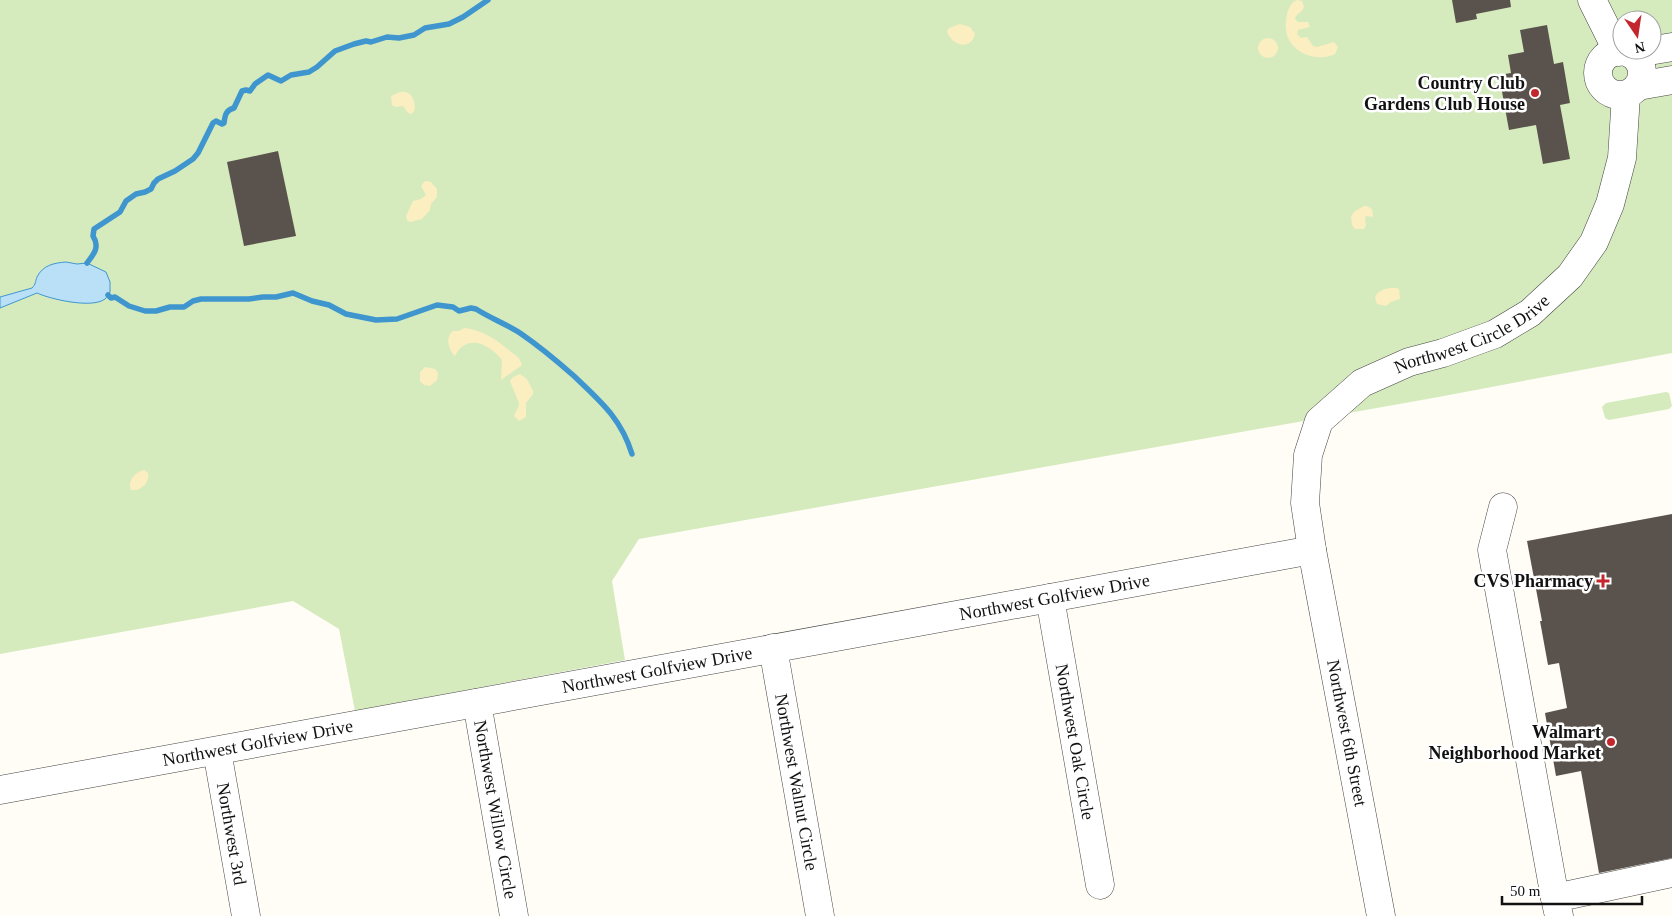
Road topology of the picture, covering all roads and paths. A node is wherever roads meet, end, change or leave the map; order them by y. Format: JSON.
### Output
{"nodes":[{"id":1,"x":1592,"y":0,"type":"edge"},
{"id":2,"x":1612,"y":33,"type":"edge"},
{"id":3,"x":1612,"y":54,"type":"edge"},
{"id":4,"x":1637,"y":60,"type":"edge"},
{"id":5,"x":1672,"y":80,"type":"edge"},
{"id":6,"x":1632,"y":90,"type":"junction"},
{"id":7,"x":1503,"y":507,"type":"dead end"},
{"id":8,"x":1312,"y":550,"type":"junction"},
{"id":9,"x":1050,"y":598,"type":"junction"},
{"id":10,"x":773,"y":648,"type":"junction"},
{"id":11,"x":477,"y":703,"type":"junction"},
{"id":12,"x":217,"y":751,"type":"junction"},
{"id":13,"x":0,"y":790,"type":"edge"},
{"id":14,"x":1672,"y":872,"type":"edge"},
{"id":15,"x":1100,"y":885,"type":"dead end"},
{"id":16,"x":1557,"y":907,"type":"edge"},
{"id":17,"x":246,"y":916,"type":"edge"},
{"id":18,"x":514,"y":916,"type":"edge"},
{"id":19,"x":820,"y":916,"type":"edge"},
{"id":20,"x":1381,"y":916,"type":"edge"}],
"edges":[{"from":1,"to":2,"type":"street","name":"Northwest Circle Drive"},
{"from":3,"to":6,"type":"street"},
{"from":4,"to":6,"type":"street","name":"Northwest Circle Drive"},
{"from":5,"to":6,"type":"street"},
{"from":6,"to":8,"type":"street","name":"Northwest Circle Drive"},
{"from":7,"to":16,"type":"street"},
{"from":8,"to":9,"type":"street","name":"Northwest Golfview Drive"},
{"from":8,"to":20,"type":"street","name":"Northwest 6th Street"},
{"from":9,"to":10,"type":"street","name":"Northwest Golfview Drive"},
{"from":9,"to":15,"type":"street","name":"Northwest Oak Circle"},
{"from":10,"to":11,"type":"street","name":"Northwest Golfview Drive"},
{"from":10,"to":19,"type":"street","name":"Northwest Walnut Circle"},
{"from":11,"to":12,"type":"street","name":"Northwest Golfview Drive"},
{"from":11,"to":18,"type":"street","name":"Northwest Willow Circle"},
{"from":12,"to":13,"type":"street","name":"Northwest Golfview Drive"},
{"from":12,"to":17,"type":"street","name":"Northwest 3rd"},
{"from":14,"to":16,"type":"street"}]}
